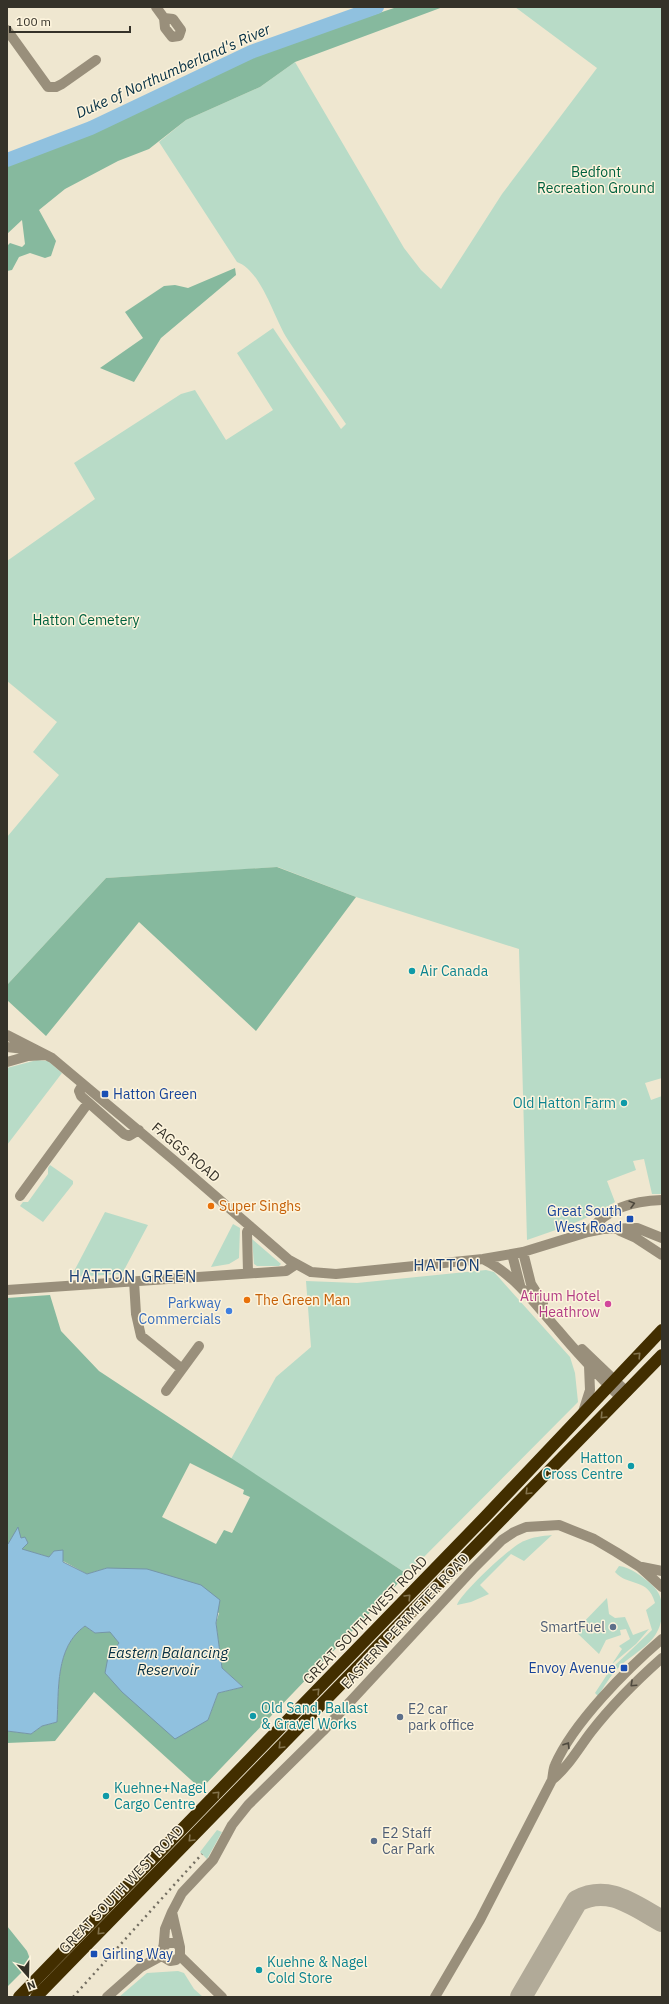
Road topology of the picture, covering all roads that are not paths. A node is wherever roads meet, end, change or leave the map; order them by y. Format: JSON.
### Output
{"nodes":[{"id":1,"x":156,"y":7,"type":"edge"},
{"id":2,"x":164,"y":18,"type":"dead end"},
{"id":3,"x":7,"y":30,"type":"edge"},
{"id":4,"x":96,"y":60,"type":"dead end"},
{"id":5,"x":7,"y":1034,"type":"edge"},
{"id":6,"x":7,"y":1047,"type":"edge"},
{"id":7,"x":43,"y":1053,"type":"junction"},
{"id":8,"x":7,"y":1062,"type":"edge"},
{"id":9,"x":83,"y":1084,"type":"junction"},
{"id":10,"x":88,"y":1103,"type":"junction"},
{"id":11,"x":139,"y":1130,"type":"junction"},
{"id":12,"x":20,"y":1196,"type":"dead end"},
{"id":13,"x":662,"y":1200,"type":"edge"},
{"id":14,"x":250,"y":1226,"type":"junction"},
{"id":15,"x":615,"y":1229,"type":"junction"},
{"id":16,"x":588,"y":1232,"type":"junction"},
{"id":17,"x":662,"y":1238,"type":"edge"},
{"id":18,"x":523,"y":1252,"type":"junction"},
{"id":19,"x":661,"y":1253,"type":"edge"},
{"id":20,"x":512,"y":1254,"type":"junction"},
{"id":21,"x":483,"y":1259,"type":"junction"},
{"id":22,"x":295,"y":1265,"type":"junction"},
{"id":23,"x":248,"y":1272,"type":"junction"},
{"id":24,"x":134,"y":1281,"type":"junction"},
{"id":25,"x":521,"y":1287,"type":"junction"},
{"id":26,"x":7,"y":1290,"type":"edge"},
{"id":27,"x":662,"y":1330,"type":"edge"},
{"id":28,"x":198,"y":1346,"type":"dead end"},
{"id":29,"x":662,"y":1355,"type":"edge"},
{"id":30,"x":588,"y":1366,"type":"junction"},
{"id":31,"x":182,"y":1369,"type":"junction"},
{"id":32,"x":608,"y":1382,"type":"junction"},
{"id":33,"x":166,"y":1391,"type":"dead end"},
{"id":34,"x":624,"y":1395,"type":"junction"},
{"id":35,"x":584,"y":1412,"type":"junction"},
{"id":36,"x":640,"y":1567,"type":"junction"},
{"id":37,"x":662,"y":1571,"type":"edge"},
{"id":38,"x":662,"y":1587,"type":"edge"},
{"id":39,"x":662,"y":1639,"type":"edge"},
{"id":40,"x":662,"y":1658,"type":"edge"},
{"id":41,"x":552,"y":1780,"type":"junction"},
{"id":42,"x":172,"y":1912,"type":"junction"},
{"id":43,"x":163,"y":1951,"type":"junction"},
{"id":44,"x":180,"y":1952,"type":"junction"},
{"id":45,"x":20,"y":1997,"type":"edge"},
{"id":46,"x":36,"y":1997,"type":"edge"},
{"id":47,"x":108,"y":1997,"type":"edge"},
{"id":48,"x":222,"y":1997,"type":"edge"},
{"id":49,"x":435,"y":1997,"type":"edge"}],
"edges":[{"from":1,"to":2,"type":"street"},
{"from":3,"to":4,"type":"street"},
{"from":5,"to":7,"type":"street","name":"FAGGS ROAD"},
{"from":6,"to":7,"type":"street"},
{"from":7,"to":8,"type":"street"},
{"from":7,"to":9,"type":"street","name":"FAGGS ROAD"},
{"from":9,"to":10,"type":"street"},
{"from":9,"to":11,"type":"street","name":"FAGGS ROAD"},
{"from":10,"to":11,"type":"street","name":"FAGGS ROAD"},
{"from":10,"to":12,"type":"street"},
{"from":11,"to":14,"type":"street","name":"FAGGS ROAD"},
{"from":16,"to":13,"type":"street","one_way":true},
{"from":14,"to":22,"type":"street","name":"FAGGS ROAD"},
{"from":14,"to":23,"type":"street"},
{"from":15,"to":16,"type":"street","name":"FAGGS ROAD"},
{"from":15,"to":17,"type":"street","name":"FAGGS ROAD"},
{"from":15,"to":19,"type":"street","name":"FAGGS ROAD"},
{"from":16,"to":18,"type":"street","name":"FAGGS ROAD"},
{"from":18,"to":20,"type":"street","name":"FAGGS ROAD"},
{"from":18,"to":32,"type":"street"},
{"from":20,"to":21,"type":"street","name":"FAGGS ROAD"},
{"from":20,"to":25,"type":"street"},
{"from":21,"to":22,"type":"street","name":"FAGGS ROAD"},
{"from":21,"to":25,"type":"street"},
{"from":22,"to":23,"type":"street"},
{"from":23,"to":24,"type":"street"},
{"from":24,"to":26,"type":"street"},
{"from":24,"to":31,"type":"street"},
{"from":25,"to":30,"type":"street"},
{"from":32,"to":27,"type":"highway","name":"GREAT SOUTH WEST ROAD","one_way":true},
{"from":28,"to":31,"type":"street"},
{"from":29,"to":34,"type":"highway","name":"GREAT SOUTH WEST ROAD"},
{"from":30,"to":32,"type":"street"},
{"from":30,"to":35,"type":"street"},
{"from":31,"to":33,"type":"street"},
{"from":32,"to":34,"type":"street"},
{"from":32,"to":35,"type":"highway","name":"GREAT SOUTH WEST ROAD"},
{"from":34,"to":46,"type":"highway","name":"GREAT SOUTH WEST ROAD","one_way":true},
{"from":45,"to":35,"type":"highway","name":"GREAT SOUTH WEST ROAD","one_way":true},
{"from":36,"to":37,"type":"street","name":"EASTERN PERIMETER ROAD"},
{"from":36,"to":38,"type":"street","name":"EASTERN PERIMETER ROAD"},
{"from":36,"to":42,"type":"street","name":"EASTERN PERIMETER ROAD"},
{"from":41,"to":39,"type":"street","one_way":true},
{"from":40,"to":41,"type":"street","one_way":true},
{"from":41,"to":49,"type":"street"},
{"from":42,"to":43,"type":"street","name":"EASTERN PERIMETER ROAD"},
{"from":42,"to":44,"type":"street"},
{"from":43,"to":44,"type":"street"},
{"from":43,"to":44,"type":"street"},
{"from":43,"to":47,"type":"street"},
{"from":44,"to":48,"type":"street"}]}
